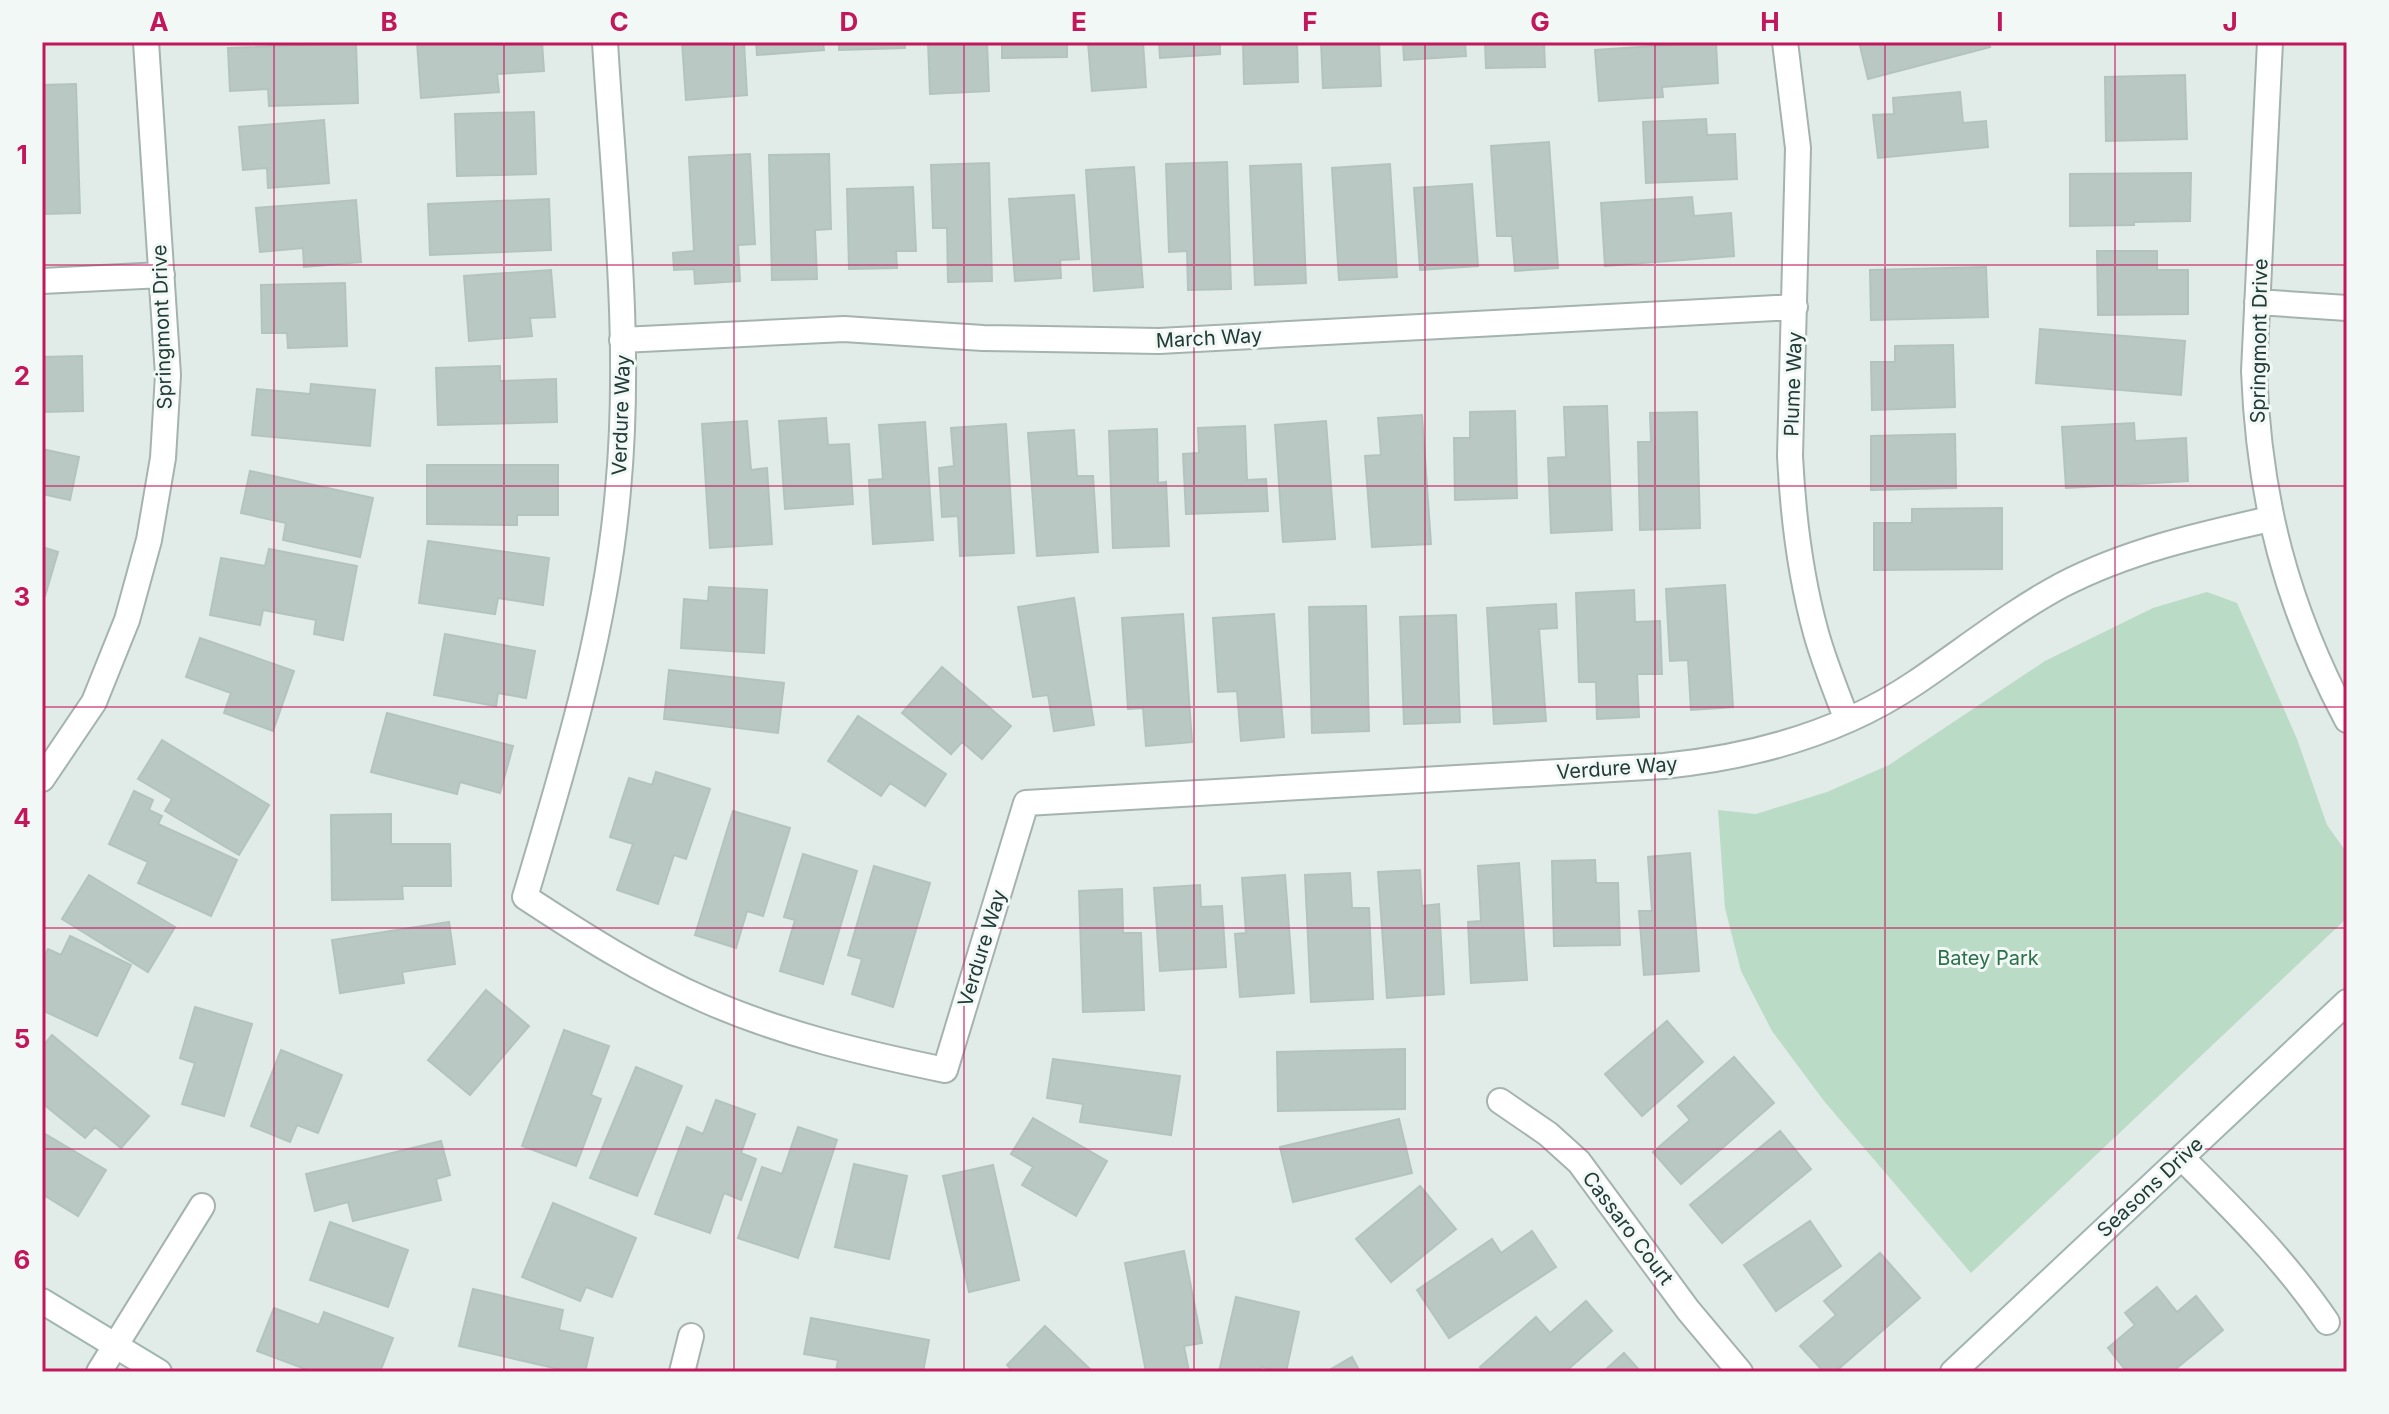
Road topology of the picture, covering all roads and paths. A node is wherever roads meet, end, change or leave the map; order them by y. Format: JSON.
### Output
{"nodes":[{"id":1,"x":146,"y":42,"type":"edge"},
{"id":2,"x":605,"y":42,"type":"edge"},
{"id":3,"x":1785,"y":42,"type":"edge"},
{"id":4,"x":2270,"y":42,"type":"edge"},
{"id":5,"x":162,"y":275,"type":"junction"},
{"id":6,"x":42,"y":281,"type":"edge"},
{"id":7,"x":2257,"y":302,"type":"junction"},
{"id":8,"x":1795,"y":307,"type":"junction"},
{"id":9,"x":2347,"y":308,"type":"edge"},
{"id":10,"x":622,"y":340,"type":"junction"},
{"id":11,"x":2270,"y":519,"type":"junction"},
{"id":12,"x":1847,"y":720,"type":"junction"},
{"id":13,"x":2347,"y":720,"type":"edge"},
{"id":14,"x":42,"y":779,"type":"edge"},
{"id":15,"x":2347,"y":1002,"type":"edge"},
{"id":16,"x":1500,"y":1101,"type":"dead end"},
{"id":17,"x":2182,"y":1158,"type":"junction"},
{"id":18,"x":202,"y":1206,"type":"dead end"},
{"id":19,"x":42,"y":1301,"type":"edge"},
{"id":20,"x":2327,"y":1322,"type":"dead end"},
{"id":21,"x":691,"y":1336,"type":"dead end"},
{"id":22,"x":115,"y":1346,"type":"junction"},
{"id":23,"x":99,"y":1372,"type":"edge"},
{"id":24,"x":159,"y":1372,"type":"edge"},
{"id":25,"x":682,"y":1372,"type":"edge"},
{"id":26,"x":1740,"y":1372,"type":"edge"},
{"id":27,"x":1953,"y":1372,"type":"edge"}],
"edges":[{"from":1,"to":5,"type":"street","name":"Springmont Drive"},
{"from":2,"to":10,"type":"street","name":"Verdure Way"},
{"from":3,"to":8,"type":"street","name":"Plume Way"},
{"from":4,"to":7,"type":"street","name":"Springmont Drive"},
{"from":5,"to":6,"type":"street"},
{"from":5,"to":14,"type":"street","name":"Springmont Drive"},
{"from":7,"to":9,"type":"street"},
{"from":7,"to":11,"type":"street","name":"Springmont Drive"},
{"from":8,"to":10,"type":"street","name":"March Way"},
{"from":8,"to":12,"type":"street","name":"Plume Way"},
{"from":10,"to":12,"type":"street","name":"Verdure Way"},
{"from":11,"to":12,"type":"street","name":"Verdure Way"},
{"from":11,"to":13,"type":"street","name":"Springmont Drive"},
{"from":15,"to":17,"type":"street","name":"Seasons Drive"},
{"from":16,"to":26,"type":"street","name":"Cassaro Court"},
{"from":17,"to":20,"type":"street"},
{"from":17,"to":27,"type":"street","name":"Seasons Drive"},
{"from":18,"to":22,"type":"street"},
{"from":19,"to":22,"type":"street"},
{"from":21,"to":25,"type":"street"},
{"from":22,"to":23,"type":"street"},
{"from":22,"to":24,"type":"street"}]}
